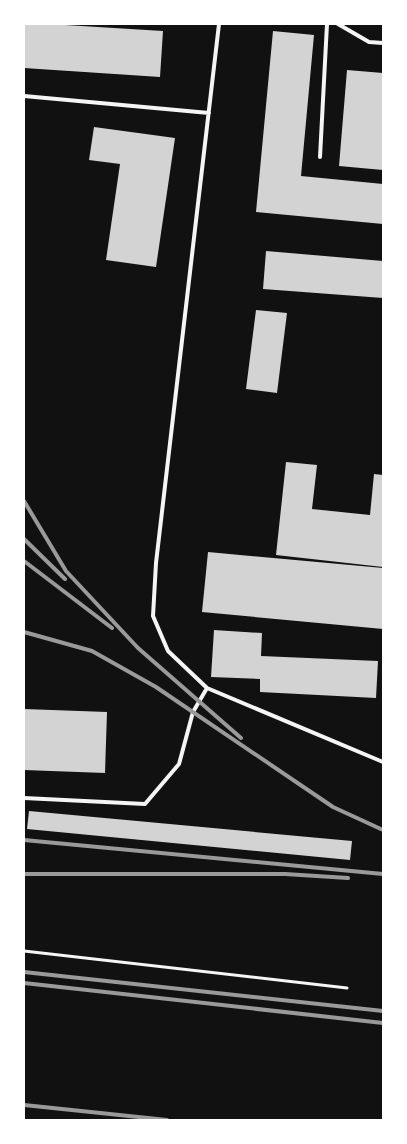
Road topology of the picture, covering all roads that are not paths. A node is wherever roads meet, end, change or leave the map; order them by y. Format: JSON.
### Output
{"nodes":[{"id":1,"x":219,"y":24,"type":"edge"},
{"id":2,"x":327,"y":24,"type":"edge"},
{"id":3,"x":338,"y":24,"type":"edge"},
{"id":4,"x":383,"y":43,"type":"edge"},
{"id":5,"x":24,"y":96,"type":"edge"},
{"id":6,"x":209,"y":112,"type":"junction"},
{"id":7,"x":320,"y":157,"type":"dead end"},
{"id":8,"x":207,"y":688,"type":"junction"},
{"id":9,"x":383,"y":762,"type":"edge"},
{"id":10,"x":24,"y":798,"type":"edge"}],
"edges":[{"from":1,"to":6,"type":"lane"},
{"from":2,"to":7,"type":"lane"},
{"from":3,"to":4,"type":"lane"},
{"from":5,"to":6,"type":"lane"},
{"from":6,"to":8,"type":"lane"},
{"from":8,"to":9,"type":"lane"},
{"from":8,"to":10,"type":"lane"}]}
